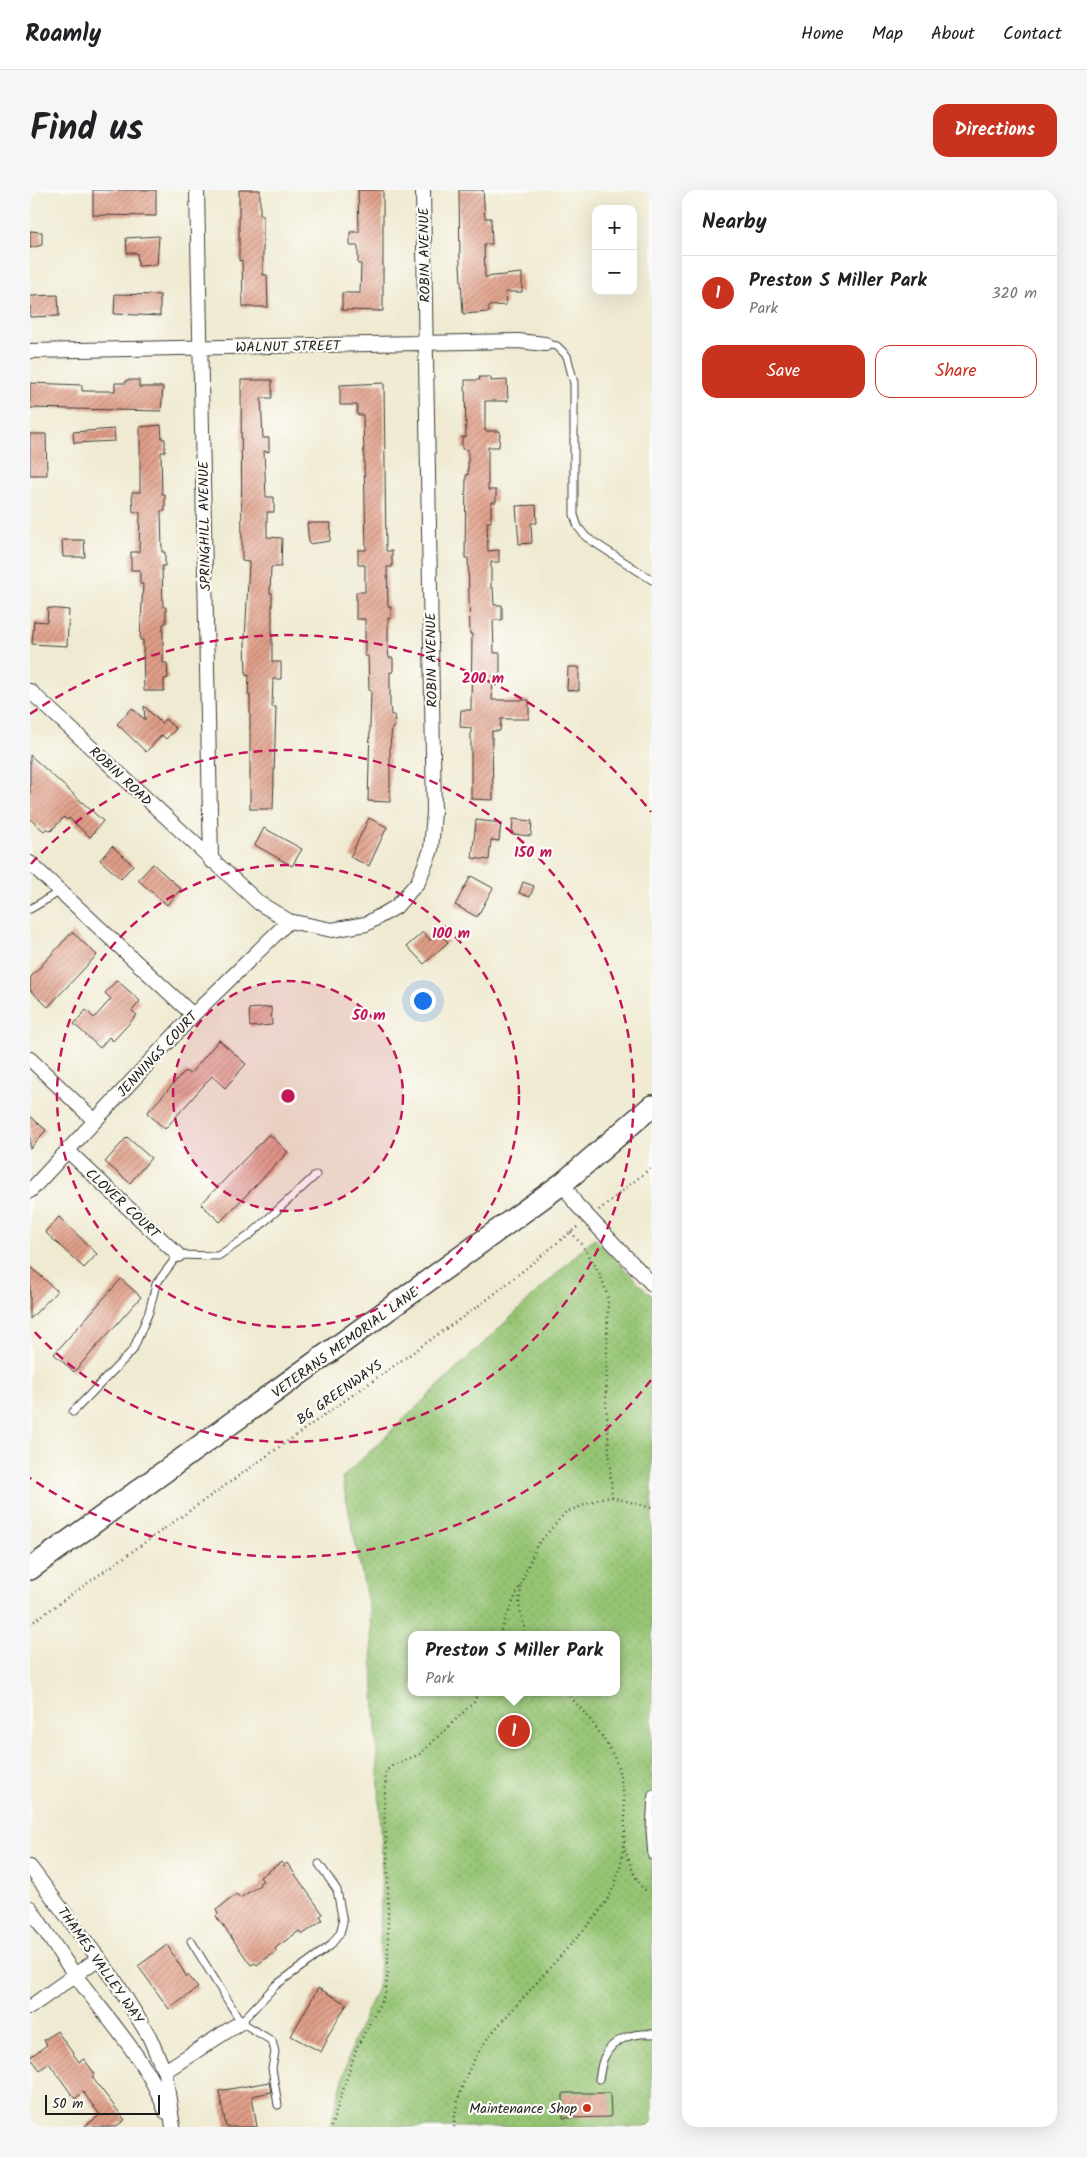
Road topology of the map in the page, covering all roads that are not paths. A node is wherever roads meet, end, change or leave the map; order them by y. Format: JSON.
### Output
{"nodes":[{"id":1,"x":197,"y":190,"type":"edge"},
{"id":2,"x":423,"y":190,"type":"edge"},
{"id":3,"x":425,"y":343,"type":"junction"},
{"id":4,"x":545,"y":344,"type":"joint"},
{"id":5,"x":200,"y":348,"type":"junction"},
{"id":6,"x":30,"y":351,"type":"edge"},
{"id":7,"x":652,"y":580,"type":"edge"},
{"id":8,"x":30,"y":691,"type":"edge"},
{"id":9,"x":211,"y":861,"type":"junction"},
{"id":10,"x":30,"y":862,"type":"edge"},
{"id":11,"x":61,"y":891,"type":"junction"},
{"id":12,"x":30,"y":909,"type":"edge"},
{"id":13,"x":289,"y":922,"type":"junction"},
{"id":14,"x":193,"y":1015,"type":"junction"},
{"id":15,"x":30,"y":1059,"type":"edge"},
{"id":16,"x":652,"y":1106,"type":"edge"},
{"id":17,"x":94,"y":1120,"type":"junction"},
{"id":18,"x":68,"y":1150,"type":"junction"},
{"id":19,"x":316,"y":1175,"type":"dead end"},
{"id":20,"x":563,"y":1184,"type":"junction"},
{"id":21,"x":30,"y":1190,"type":"edge"},
{"id":22,"x":178,"y":1255,"type":"junction"},
{"id":23,"x":652,"y":1284,"type":"edge"},
{"id":24,"x":73,"y":1412,"type":"dead end"},
{"id":25,"x":30,"y":1569,"type":"edge"},
{"id":26,"x":652,"y":1794,"type":"edge"},
{"id":27,"x":652,"y":1856,"type":"edge"},
{"id":28,"x":319,"y":1864,"type":"dead end"},
{"id":29,"x":30,"y":1867,"type":"edge"},
{"id":30,"x":30,"y":1908,"type":"edge"},
{"id":31,"x":191,"y":1941,"type":"dead end"},
{"id":32,"x":99,"y":1958,"type":"junction"},
{"id":33,"x":74,"y":1974,"type":"junction"},
{"id":34,"x":30,"y":2007,"type":"edge"},
{"id":35,"x":241,"y":2022,"type":"junction"},
{"id":36,"x":652,"y":2034,"type":"edge"},
{"id":37,"x":164,"y":2071,"type":"junction"},
{"id":38,"x":599,"y":2078,"type":"dead end"},
{"id":39,"x":278,"y":2104,"type":"dead end"},
{"id":40,"x":173,"y":2127,"type":"edge"}],
"edges":[{"from":1,"to":5,"type":"street","name":"SPRINGHILL AVENUE"},
{"from":2,"to":3,"type":"street","name":"ROBIN AVENUE"},
{"from":3,"to":4,"type":"street","name":"WALNUT STREET"},
{"from":3,"to":5,"type":"street","name":"WALNUT STREET"},
{"from":3,"to":13,"type":"street","name":"ROBIN AVENUE"},
{"from":4,"to":7,"type":"lane"},
{"from":5,"to":6,"type":"street","name":"WALNUT STREET"},
{"from":5,"to":9,"type":"street","name":"SPRINGHILL AVENUE"},
{"from":8,"to":9,"type":"street","name":"ROBIN ROAD"},
{"from":9,"to":13,"type":"street","name":"ROBIN AVENUE"},
{"from":10,"to":11,"type":"street"},
{"from":11,"to":12,"type":"lane"},
{"from":11,"to":14,"type":"street"},
{"from":13,"to":14,"type":"street","name":"JENNINGS COURT"},
{"from":14,"to":17,"type":"street","name":"JENNINGS COURT"},
{"from":15,"to":17,"type":"street"},
{"from":16,"to":20,"type":"main road","name":"VETERANS MEMORIAL LANE"},
{"from":17,"to":18,"type":"street","name":"JENNINGS COURT"},
{"from":18,"to":21,"type":"street","name":"JENNINGS COURT"},
{"from":18,"to":22,"type":"street","name":"CLOVER COURT"},
{"from":19,"to":22,"type":"lane"},
{"from":20,"to":23,"type":"street"},
{"from":20,"to":25,"type":"main road","name":"VETERANS MEMORIAL LANE"},
{"from":22,"to":24,"type":"lane"},
{"from":26,"to":27,"type":"lane"},
{"from":28,"to":35,"type":"lane"},
{"from":29,"to":32,"type":"street","name":"THAMES VALLEY WAY"},
{"from":30,"to":33,"type":"street","name":"THAMES VALLEY WAY"},
{"from":31,"to":35,"type":"lane"},
{"from":32,"to":33,"type":"street"},
{"from":32,"to":37,"type":"street","name":"THAMES VALLEY WAY"},
{"from":33,"to":34,"type":"street"},
{"from":33,"to":40,"type":"street","name":"THAMES VALLEY WAY"},
{"from":35,"to":37,"type":"street"},
{"from":35,"to":39,"type":"lane"},
{"from":36,"to":38,"type":"lane"},
{"from":37,"to":40,"type":"street","name":"THAMES VALLEY WAY"}]}
